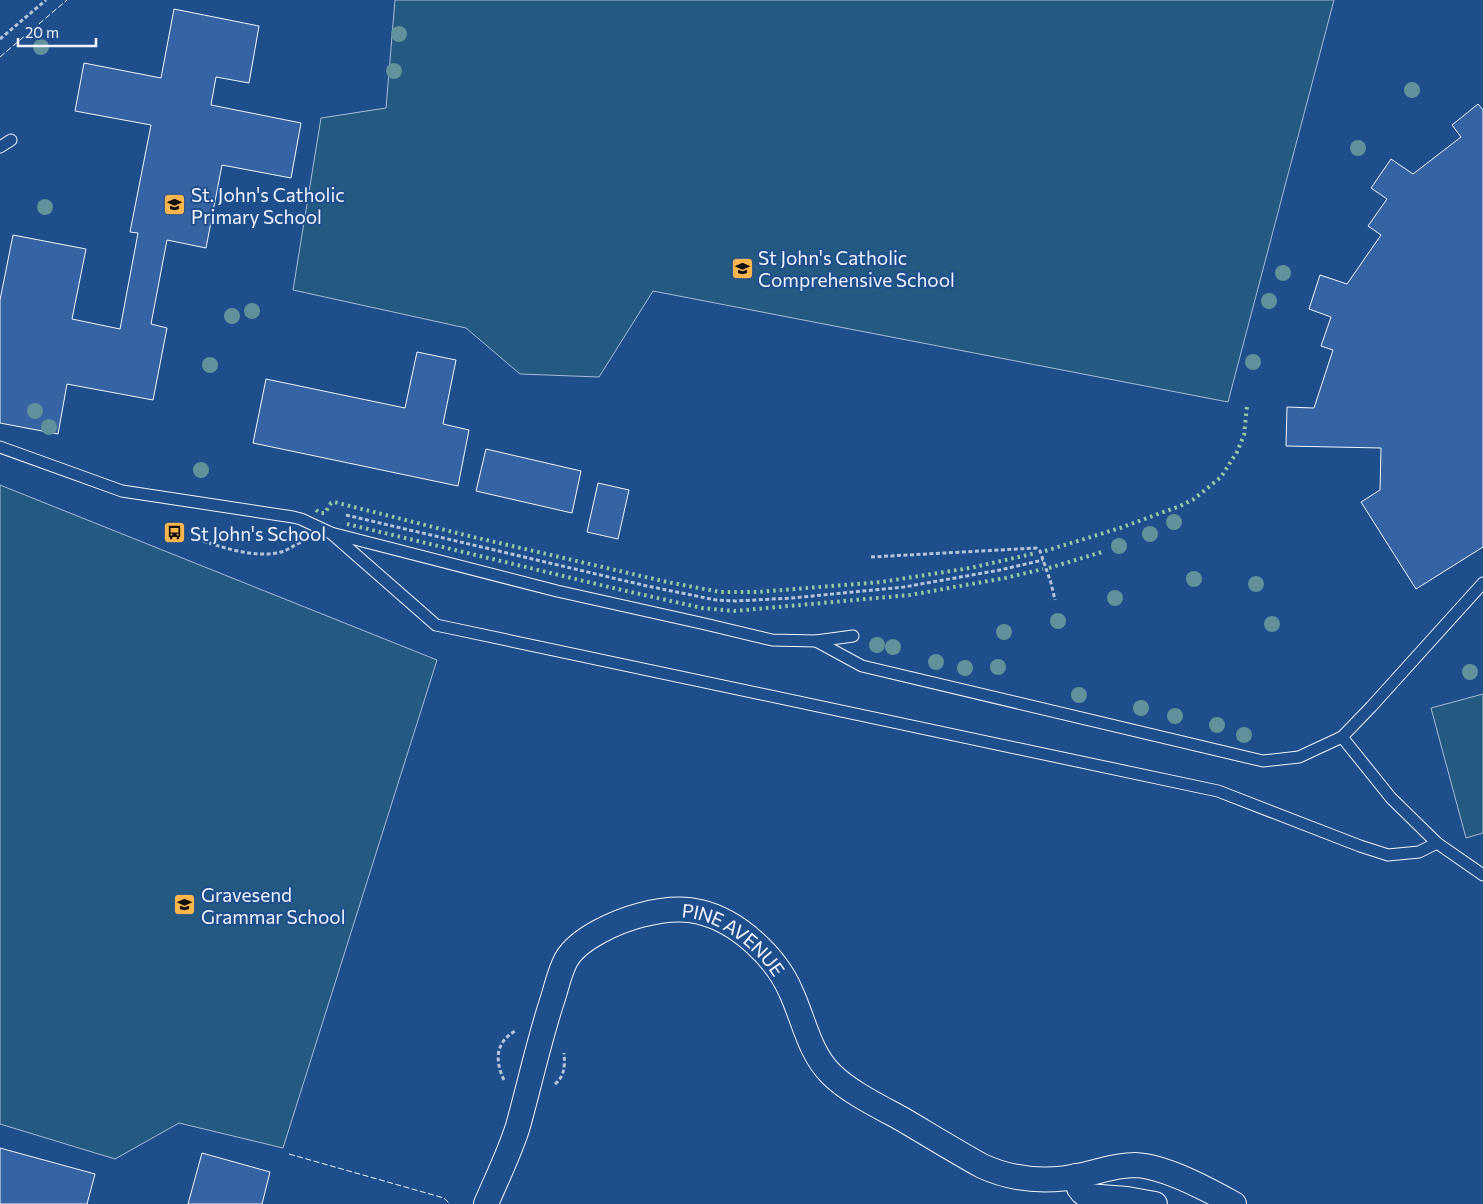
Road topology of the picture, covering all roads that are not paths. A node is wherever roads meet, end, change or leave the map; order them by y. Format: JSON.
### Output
{"nodes":[{"id":1,"x":12,"y":140,"type":"dead end"},
{"id":2,"x":0,"y":147,"type":"edge"},
{"id":3,"x":0,"y":447,"type":"edge"},
{"id":4,"x":328,"y":532,"type":"junction"},
{"id":5,"x":1483,"y":583,"type":"edge"},
{"id":6,"x":853,"y":636,"type":"dead end"},
{"id":7,"x":816,"y":641,"type":"junction"},
{"id":8,"x":1342,"y":737,"type":"junction"},
{"id":9,"x":1438,"y":843,"type":"junction"},
{"id":10,"x":1483,"y":874,"type":"edge"},
{"id":11,"x":1076,"y":1176,"type":"junction"},
{"id":12,"x":486,"y":1204,"type":"edge"},
{"id":13,"x":1155,"y":1204,"type":"edge"},
{"id":14,"x":1234,"y":1204,"type":"edge"}],
"edges":[{"from":1,"to":2,"type":"lane"},
{"from":3,"to":4,"type":"lane"},
{"from":4,"to":7,"type":"lane"},
{"from":4,"to":9,"type":"lane"},
{"from":5,"to":8,"type":"lane"},
{"from":6,"to":7,"type":"lane"},
{"from":7,"to":8,"type":"lane"},
{"from":8,"to":9,"type":"lane"},
{"from":9,"to":10,"type":"lane"},
{"from":11,"to":12,"type":"street","name":"PINE AVENUE"},
{"from":11,"to":13,"type":"street"},
{"from":11,"to":14,"type":"street","name":"PINE AVENUE"}]}
